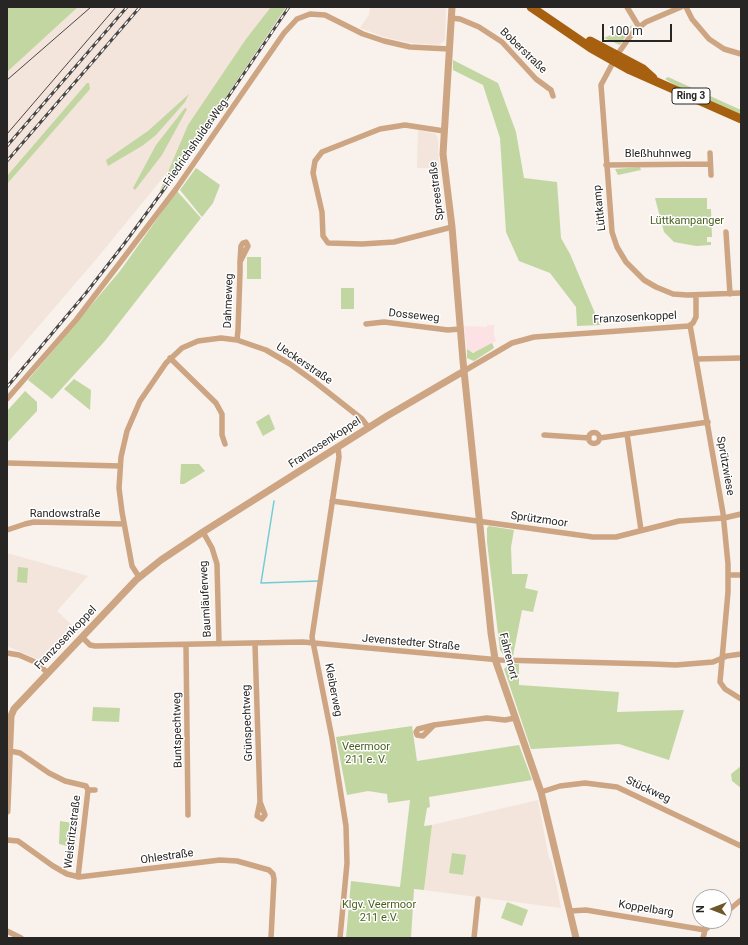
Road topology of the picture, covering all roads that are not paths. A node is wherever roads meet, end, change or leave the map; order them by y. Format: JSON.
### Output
{"nodes":[{"id":1,"x":452,"y":7,"type":"edge"},
{"id":2,"x":531,"y":7,"type":"edge"},
{"id":3,"x":627,"y":7,"type":"edge"},
{"id":4,"x":681,"y":7,"type":"edge"},
{"id":5,"x":686,"y":7,"type":"edge"},
{"id":6,"x":451,"y":18,"type":"junction"},
{"id":7,"x":639,"y":27,"type":"junction"},
{"id":8,"x":449,"y":50,"type":"junction"},
{"id":9,"x":741,"y":54,"type":"edge"},
{"id":10,"x":616,"y":58,"type":"junction"},
{"id":11,"x":553,"y":96,"type":"dead end"},
{"id":12,"x":741,"y":119,"type":"edge"},
{"id":13,"x":444,"y":131,"type":"junction"},
{"id":14,"x":710,"y":153,"type":"dead end"},
{"id":15,"x":710,"y":164,"type":"junction"},
{"id":16,"x":606,"y":165,"type":"junction"},
{"id":17,"x":710,"y":175,"type":"dead end"},
{"id":18,"x":452,"y":228,"type":"junction"},
{"id":19,"x":726,"y":232,"type":"dead end"},
{"id":20,"x":240,"y":262,"type":"dead end"},
{"id":21,"x":741,"y":293,"type":"edge"},
{"id":22,"x":730,"y":294,"type":"junction"},
{"id":23,"x":696,"y":295,"type":"junction"},
{"id":24,"x":366,"y":324,"type":"dead end"},
{"id":25,"x":690,"y":325,"type":"junction"},
{"id":26,"x":460,"y":329,"type":"junction"},
{"id":27,"x":237,"y":340,"type":"junction"},
{"id":28,"x":170,"y":358,"type":"junction"},
{"id":29,"x":741,"y":358,"type":"edge"},
{"id":30,"x":696,"y":359,"type":"junction"},
{"id":31,"x":464,"y":371,"type":"junction"},
{"id":32,"x":7,"y":399,"type":"edge"},
{"id":33,"x":708,"y":422,"type":"junction"},
{"id":34,"x":369,"y":428,"type":"junction"},
{"id":35,"x":627,"y":434,"type":"junction"},
{"id":36,"x":544,"y":435,"type":"dead end"},
{"id":37,"x":225,"y":444,"type":"dead end"},
{"id":38,"x":338,"y":447,"type":"junction"},
{"id":39,"x":7,"y":463,"type":"edge"},
{"id":40,"x":120,"y":466,"type":"junction"},
{"id":41,"x":332,"y":501,"type":"junction"},
{"id":42,"x":741,"y":514,"type":"edge"},
{"id":43,"x":724,"y":518,"type":"junction"},
{"id":44,"x":479,"y":521,"type":"junction"},
{"id":45,"x":124,"y":524,"type":"junction"},
{"id":46,"x":7,"y":530,"type":"edge"},
{"id":47,"x":641,"y":530,"type":"junction"},
{"id":48,"x":203,"y":532,"type":"junction"},
{"id":49,"x":728,"y":575,"type":"junction"},
{"id":50,"x":741,"y":575,"type":"edge"},
{"id":51,"x":139,"y":577,"type":"junction"},
{"id":52,"x":82,"y":637,"type":"junction"},
{"id":53,"x":313,"y":643,"type":"junction"},
{"id":54,"x":218,"y":644,"type":"junction"},
{"id":55,"x":255,"y":644,"type":"junction"},
{"id":56,"x":186,"y":645,"type":"junction"},
{"id":57,"x":7,"y":652,"type":"edge"},
{"id":58,"x":741,"y":654,"type":"edge"},
{"id":59,"x":721,"y":659,"type":"junction"},
{"id":60,"x":495,"y":660,"type":"junction"},
{"id":61,"x":48,"y":673,"type":"junction"},
{"id":62,"x":741,"y":699,"type":"edge"},
{"id":63,"x":9,"y":717,"type":"edge"},
{"id":64,"x":515,"y":718,"type":"junction"},
{"id":65,"x":434,"y":725,"type":"dead end"},
{"id":66,"x":9,"y":732,"type":"edge"},
{"id":67,"x":10,"y":751,"type":"junction"},
{"id":68,"x":541,"y":792,"type":"junction"},
{"id":69,"x":260,"y":802,"type":"dead end"},
{"id":70,"x":7,"y":811,"type":"edge"},
{"id":71,"x":188,"y":815,"type":"dead end"},
{"id":72,"x":7,"y":840,"type":"edge"},
{"id":73,"x":741,"y":846,"type":"edge"},
{"id":74,"x":78,"y":877,"type":"junction"},
{"id":75,"x":478,"y":899,"type":"dead end"},
{"id":76,"x":741,"y":900,"type":"edge"},
{"id":77,"x":732,"y":907,"type":"edge"},
{"id":78,"x":570,"y":911,"type":"junction"},
{"id":79,"x":705,"y":930,"type":"joint"},
{"id":80,"x":7,"y":931,"type":"edge"},
{"id":81,"x":21,"y":938,"type":"edge"},
{"id":82,"x":271,"y":938,"type":"edge"},
{"id":83,"x":340,"y":938,"type":"edge"},
{"id":84,"x":474,"y":938,"type":"edge"},
{"id":85,"x":576,"y":938,"type":"edge"},
{"id":86,"x":703,"y":938,"type":"edge"}],
"edges":[{"from":1,"to":6,"type":"street","name":"Spreestraße"},
{"from":2,"to":10,"type":"main road","number":"Ring 3"},
{"from":3,"to":7,"type":"street"},
{"from":4,"to":7,"type":"street"},
{"from":5,"to":9,"type":"street"},
{"from":6,"to":8,"type":"street","name":"Spreestraße"},
{"from":6,"to":11,"type":"street","name":"Boberstraße"},
{"from":7,"to":10,"type":"street","name":"Lüttkamp"},
{"from":8,"to":13,"type":"street","name":"Spreestraße"},
{"from":8,"to":32,"type":"street","name":"Friedrichshulder Weg"},
{"from":10,"to":12,"type":"main road","number":"Ring 3"},
{"from":10,"to":16,"type":"street","name":"Lüttkamp"},
{"from":13,"to":18,"type":"street","name":"Spreestraße"},
{"from":13,"to":18,"type":"street"},
{"from":14,"to":15,"type":"street"},
{"from":15,"to":16,"type":"street","name":"Bleßhuhnweg"},
{"from":15,"to":17,"type":"street"},
{"from":16,"to":23,"type":"street","name":"Lüttkamp"},
{"from":18,"to":26,"type":"street","name":"Spreestraße"},
{"from":19,"to":22,"type":"street"},
{"from":20,"to":27,"type":"street","name":"Dahmeweg"},
{"from":21,"to":22,"type":"street","name":"Lüttkamp"},
{"from":22,"to":23,"type":"street","name":"Lüttkamp"},
{"from":23,"to":25,"type":"street","name":"Franzosenkoppel"},
{"from":24,"to":26,"type":"street","name":"Dosseweg"},
{"from":25,"to":30,"type":"street","name":"Sprützwiese"},
{"from":25,"to":31,"type":"street","name":"Franzosenkoppel"},
{"from":26,"to":31,"type":"street","name":"Spreestraße"},
{"from":27,"to":28,"type":"street","name":"Ueckerstraße"},
{"from":27,"to":34,"type":"street","name":"Ueckerstraße"},
{"from":28,"to":37,"type":"street"},
{"from":28,"to":40,"type":"street","name":"Ueckerstraße"},
{"from":29,"to":30,"type":"street"},
{"from":30,"to":33,"type":"street","name":"Sprützwiese"},
{"from":31,"to":34,"type":"street","name":"Franzosenkoppel"},
{"from":31,"to":44,"type":"street","name":"Fahrenort"},
{"from":33,"to":35,"type":"street"},
{"from":33,"to":43,"type":"street","name":"Sprützwiese"},
{"from":34,"to":38,"type":"street","name":"Franzosenkoppel"},
{"from":35,"to":36,"type":"street"},
{"from":35,"to":47,"type":"street"},
{"from":38,"to":41,"type":"street","name":"Kleiberweg"},
{"from":38,"to":48,"type":"street","name":"Franzosenkoppel"},
{"from":39,"to":40,"type":"street"},
{"from":40,"to":45,"type":"street","name":"Ueckerstraße"},
{"from":41,"to":44,"type":"street","name":"Sprützmoor"},
{"from":41,"to":53,"type":"street","name":"Kleiberweg"},
{"from":42,"to":43,"type":"street","name":"Sprützmoor"},
{"from":43,"to":47,"type":"street","name":"Sprützmoor"},
{"from":43,"to":49,"type":"street","name":"Sprützwiese"},
{"from":44,"to":47,"type":"street","name":"Sprützmoor"},
{"from":44,"to":60,"type":"street","name":"Fahrenort"},
{"from":45,"to":46,"type":"street","name":"Randowstraße"},
{"from":45,"to":51,"type":"street","name":"Ueckerstraße"},
{"from":48,"to":51,"type":"street","name":"Franzosenkoppel"},
{"from":48,"to":54,"type":"street","name":"Baumläuferweg"},
{"from":49,"to":50,"type":"street"},
{"from":49,"to":59,"type":"street","name":"Sprützwiese"},
{"from":51,"to":52,"type":"street","name":"Franzosenkoppel"},
{"from":52,"to":56,"type":"street","name":"Jevenstedter Straße"},
{"from":52,"to":61,"type":"street","name":"Franzosenkoppel"},
{"from":53,"to":55,"type":"street","name":"Jevenstedter Straße"},
{"from":53,"to":60,"type":"street","name":"Jevenstedter Straße"},
{"from":53,"to":83,"type":"street","name":"Kleiberweg"},
{"from":54,"to":55,"type":"street","name":"Jevenstedter Straße"},
{"from":54,"to":56,"type":"street","name":"Jevenstedter Straße"},
{"from":55,"to":69,"type":"street","name":"Grünspechtweg"},
{"from":56,"to":71,"type":"street","name":"Buntspechtweg"},
{"from":57,"to":61,"type":"street"},
{"from":58,"to":59,"type":"street","name":"Jevenstedter Straße"},
{"from":59,"to":60,"type":"street","name":"Jevenstedter Straße"},
{"from":59,"to":62,"type":"street","name":"Sprützwiese"},
{"from":60,"to":64,"type":"street","name":"Fahrenort"},
{"from":61,"to":63,"type":"street","name":"Franzosenkoppel"},
{"from":63,"to":66,"type":"street"},
{"from":64,"to":65,"type":"street"},
{"from":64,"to":68,"type":"street","name":"Fahrenort"},
{"from":66,"to":67,"type":"street"},
{"from":67,"to":70,"type":"street"},
{"from":67,"to":74,"type":"street","name":"Weistritzstraße"},
{"from":68,"to":73,"type":"street","name":"Stückweg"},
{"from":68,"to":78,"type":"street","name":"Fahrenort"},
{"from":72,"to":74,"type":"street"},
{"from":74,"to":82,"type":"street","name":"Ohlestraße"},
{"from":75,"to":84,"type":"street"},
{"from":76,"to":77,"type":"street"},
{"from":78,"to":79,"type":"street","name":"Koppelbarg"},
{"from":78,"to":85,"type":"street","name":"Fahrenort"},
{"from":79,"to":86,"type":"street"},
{"from":80,"to":81,"type":"street"}]}
